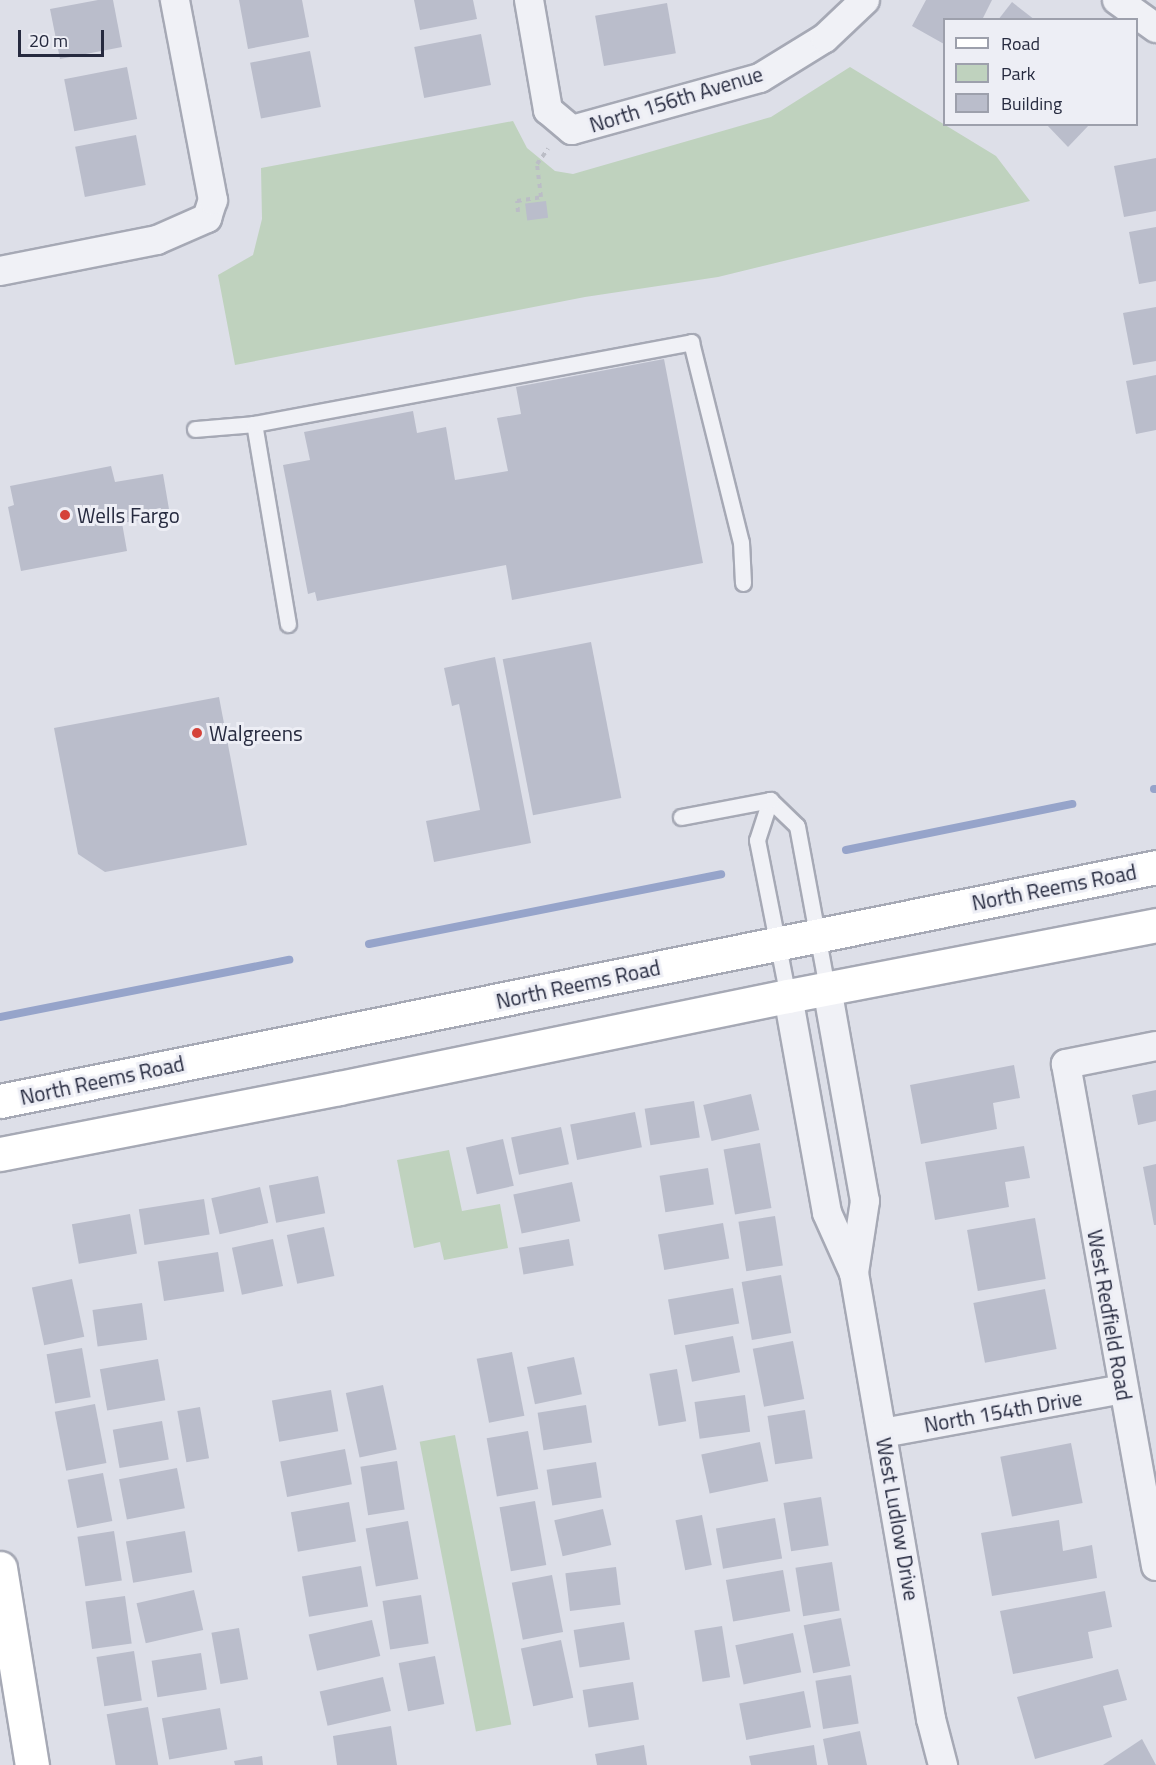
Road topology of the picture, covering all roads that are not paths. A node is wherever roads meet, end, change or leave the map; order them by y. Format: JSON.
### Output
{"nodes":[{"id":1,"x":175,"y":0,"type":"edge"},
{"id":2,"x":529,"y":0,"type":"edge"},
{"id":3,"x":865,"y":0,"type":"edge"},
{"id":4,"x":1117,"y":0,"type":"edge"},
{"id":5,"x":1156,"y":28,"type":"edge"},
{"id":6,"x":0,"y":271,"type":"edge"},
{"id":7,"x":254,"y":424,"type":"junction"},
{"id":8,"x":195,"y":429,"type":"dead end"},
{"id":9,"x":743,"y":583,"type":"dead end"},
{"id":10,"x":288,"y":624,"type":"dead end"},
{"id":11,"x":770,"y":800,"type":"junction"},
{"id":12,"x":681,"y":817,"type":"dead end"},
{"id":13,"x":1156,"y":867,"type":"edge"},
{"id":14,"x":1156,"y":925,"type":"edge"},
{"id":15,"x":817,"y":933,"type":"junction"},
{"id":16,"x":777,"y":942,"type":"junction"},
{"id":17,"x":827,"y":988,"type":"junction"},
{"id":18,"x":788,"y":996,"type":"junction"},
{"id":19,"x":1156,"y":1046,"type":"edge"},
{"id":20,"x":0,"y":1101,"type":"edge"},
{"id":21,"x":0,"y":1154,"type":"edge"},
{"id":22,"x":854,"y":1273,"type":"junction"},
{"id":23,"x":1123,"y":1389,"type":"junction"},
{"id":24,"x":883,"y":1433,"type":"junction"},
{"id":25,"x":1156,"y":1566,"type":"edge"},
{"id":26,"x":0,"y":1568,"type":"edge"},
{"id":27,"x":32,"y":1765,"type":"edge"},
{"id":28,"x":943,"y":1765,"type":"edge"}],
"edges":[{"from":1,"to":6,"type":"street"},
{"from":2,"to":3,"type":"street","name":"North 156th Avenue"},
{"from":4,"to":5,"type":"street"},
{"from":7,"to":8,"type":"lane"},
{"from":7,"to":9,"type":"lane"},
{"from":7,"to":10,"type":"lane"},
{"from":11,"to":12,"type":"lane"},
{"from":11,"to":15,"type":"lane"},
{"from":11,"to":16,"type":"lane"},
{"from":13,"to":15,"type":"main road","name":"North Reems Road"},
{"from":14,"to":17,"type":"main road"},
{"from":15,"to":16,"type":"main road","name":"North Reems Road"},
{"from":15,"to":17,"type":"lane"},
{"from":16,"to":18,"type":"lane"},
{"from":16,"to":20,"type":"main road","name":"North Reems Road"},
{"from":17,"to":18,"type":"main road"},
{"from":17,"to":22,"type":"street","name":"West Ludlow Drive"},
{"from":18,"to":21,"type":"main road"},
{"from":18,"to":22,"type":"street","name":"West Ludlow Drive"},
{"from":19,"to":23,"type":"street","name":"West Redfield Road"},
{"from":22,"to":24,"type":"street","name":"West Ludlow Drive"},
{"from":23,"to":24,"type":"street","name":"North 154th Drive"},
{"from":23,"to":25,"type":"street","name":"West Redfield Road"},
{"from":24,"to":28,"type":"street","name":"West Ludlow Drive"},
{"from":26,"to":27,"type":"main road"}]}
